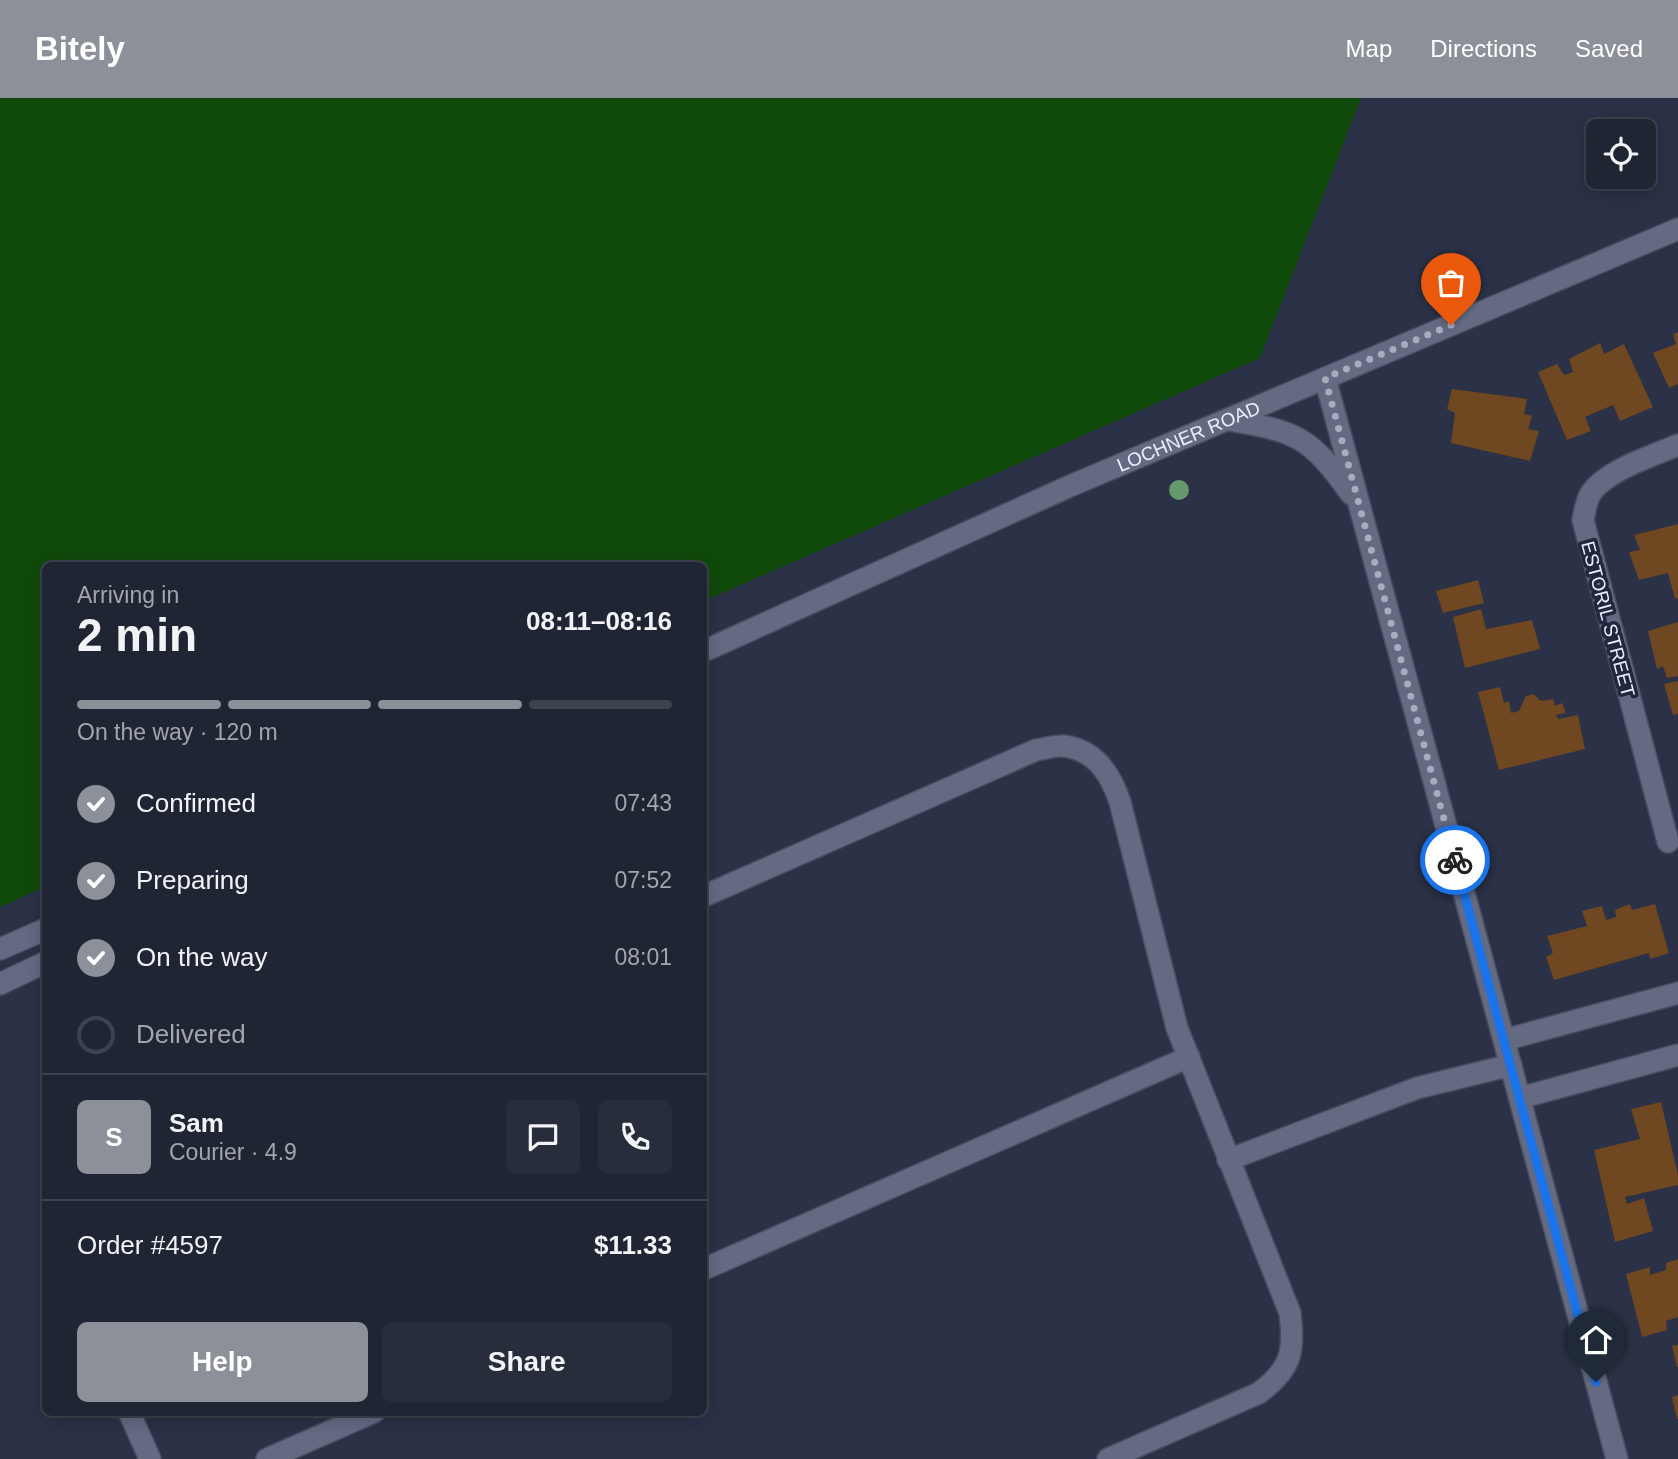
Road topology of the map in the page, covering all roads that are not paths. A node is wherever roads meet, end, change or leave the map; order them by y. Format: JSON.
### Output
{"nodes":[{"id":1,"x":1678,"y":229,"type":"edge"},
{"id":2,"x":1325,"y":378,"type":"junction"},
{"id":3,"x":1227,"y":420,"type":"junction"},
{"id":4,"x":1678,"y":445,"type":"edge"},
{"id":5,"x":1360,"y":507,"type":"junction"},
{"id":6,"x":707,"y":650,"type":"edge"},
{"id":7,"x":1668,"y":842,"type":"dead end"},
{"id":8,"x":707,"y":895,"type":"edge"},
{"id":9,"x":42,"y":931,"type":"edge"},
{"id":10,"x":0,"y":949,"type":"edge"},
{"id":11,"x":42,"y":966,"type":"edge"},
{"id":12,"x":0,"y":984,"type":"edge"},
{"id":13,"x":1678,"y":993,"type":"edge"},
{"id":14,"x":1504,"y":1040,"type":"junction"},
{"id":15,"x":1678,"y":1055,"type":"edge"},
{"id":16,"x":1189,"y":1057,"type":"junction"},
{"id":17,"x":1511,"y":1065,"type":"junction"},
{"id":18,"x":1520,"y":1098,"type":"junction"},
{"id":19,"x":1228,"y":1160,"type":"junction"},
{"id":20,"x":707,"y":1268,"type":"edge"},
{"id":21,"x":131,"y":1416,"type":"edge"},
{"id":22,"x":365,"y":1416,"type":"edge"},
{"id":23,"x":150,"y":1459,"type":"edge"},
{"id":24,"x":267,"y":1459,"type":"edge"},
{"id":25,"x":1108,"y":1459,"type":"edge"},
{"id":26,"x":1617,"y":1459,"type":"edge"}],
"edges":[{"from":1,"to":2,"type":"street","name":"LOCHNER ROAD"},
{"from":2,"to":3,"type":"street","name":"LOCHNER ROAD"},
{"from":2,"to":5,"type":"street"},
{"from":3,"to":5,"type":"street"},
{"from":3,"to":6,"type":"street","name":"LOCHNER ROAD"},
{"from":4,"to":7,"type":"street","name":"ESTORIL STREET"},
{"from":5,"to":14,"type":"street"},
{"from":8,"to":16,"type":"street"},
{"from":9,"to":10,"type":"street"},
{"from":11,"to":12,"type":"street"},
{"from":13,"to":14,"type":"street"},
{"from":14,"to":17,"type":"street"},
{"from":15,"to":18,"type":"street"},
{"from":16,"to":19,"type":"street"},
{"from":16,"to":20,"type":"street"},
{"from":17,"to":18,"type":"street"},
{"from":17,"to":19,"type":"street"},
{"from":18,"to":26,"type":"street"},
{"from":19,"to":25,"type":"street"},
{"from":21,"to":23,"type":"street"},
{"from":22,"to":24,"type":"street"}]}
